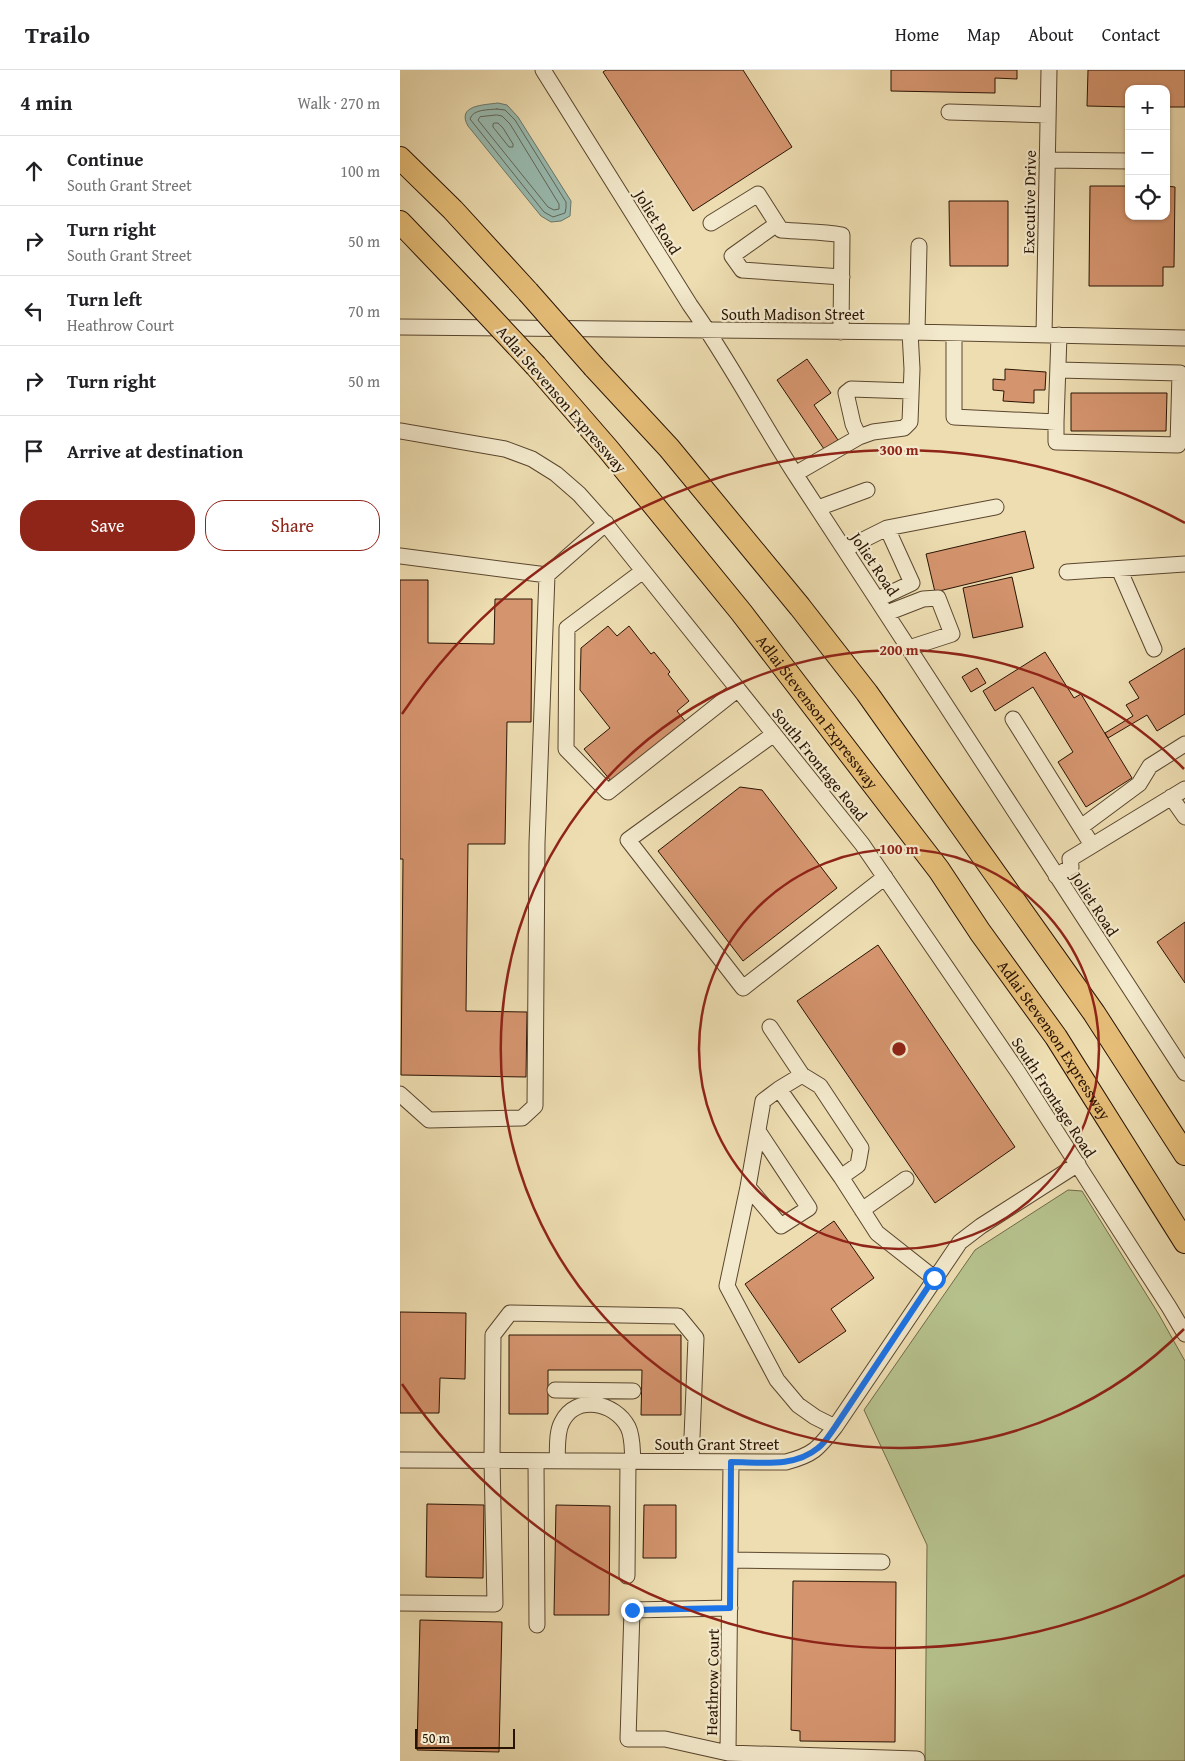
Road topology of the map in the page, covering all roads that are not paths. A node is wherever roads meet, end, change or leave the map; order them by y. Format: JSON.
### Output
{"nodes":[{"id":1,"x":543,"y":70,"type":"edge"},
{"id":2,"x":1049,"y":70,"type":"edge"},
{"id":3,"x":949,"y":112,"type":"dead end"},
{"id":4,"x":1048,"y":115,"type":"junction"},
{"id":5,"x":400,"y":158,"type":"edge"},
{"id":6,"x":1047,"y":160,"type":"junction"},
{"id":7,"x":1125,"y":161,"type":"edge"},
{"id":8,"x":400,"y":222,"type":"edge"},
{"id":9,"x":711,"y":223,"type":"dead end"},
{"id":10,"x":777,"y":224,"type":"junction"},
{"id":11,"x":919,"y":246,"type":"dead end"},
{"id":12,"x":842,"y":277,"type":"junction"},
{"id":13,"x":400,"y":327,"type":"edge"},
{"id":14,"x":708,"y":331,"type":"junction"},
{"id":15,"x":841,"y":332,"type":"junction"},
{"id":16,"x":914,"y":332,"type":"junction"},
{"id":17,"x":954,"y":333,"type":"junction"},
{"id":18,"x":1051,"y":335,"type":"junction"},
{"id":19,"x":1185,"y":338,"type":"edge"},
{"id":20,"x":1182,"y":367,"type":"edge"},
{"id":21,"x":1058,"y":370,"type":"junction"},
{"id":22,"x":911,"y":391,"type":"junction"},
{"id":23,"x":1056,"y":422,"type":"junction"},
{"id":24,"x":400,"y":431,"type":"edge"},
{"id":25,"x":859,"y":437,"type":"junction"},
{"id":26,"x":795,"y":474,"type":"junction"},
{"id":27,"x":867,"y":490,"type":"dead end"},
{"id":28,"x":996,"y":507,"type":"dead end"},
{"id":29,"x":818,"y":508,"type":"junction"},
{"id":30,"x":606,"y":523,"type":"junction"},
{"id":31,"x":887,"y":528,"type":"junction"},
{"id":32,"x":845,"y":549,"type":"junction"},
{"id":33,"x":400,"y":556,"type":"edge"},
{"id":34,"x":1185,"y":564,"type":"edge"},
{"id":35,"x":1119,"y":569,"type":"junction"},
{"id":36,"x":644,"y":571,"type":"junction"},
{"id":37,"x":1067,"y":572,"type":"dead end"},
{"id":38,"x":547,"y":575,"type":"junction"},
{"id":39,"x":878,"y":599,"type":"junction"},
{"id":40,"x":887,"y":612,"type":"junction"},
{"id":41,"x":909,"y":648,"type":"junction"},
{"id":42,"x":1154,"y":650,"type":"dead end"},
{"id":43,"x":738,"y":689,"type":"junction"},
{"id":44,"x":1012,"y":719,"type":"dead end"},
{"id":45,"x":774,"y":734,"type":"junction"},
{"id":46,"x":1185,"y":744,"type":"edge"},
{"id":47,"x":1185,"y":789,"type":"edge"},
{"id":48,"x":1171,"y":797,"type":"junction"},
{"id":49,"x":1185,"y":817,"type":"edge"},
{"id":50,"x":1081,"y":827,"type":"junction"},
{"id":51,"x":1092,"y":845,"type":"junction"},
{"id":52,"x":1056,"y":876,"type":"junction"},
{"id":53,"x":885,"y":877,"type":"junction"},
{"id":54,"x":770,"y":1027,"type":"dead end"},
{"id":55,"x":1185,"y":1073,"type":"edge"},
{"id":56,"x":802,"y":1074,"type":"junction"},
{"id":57,"x":779,"y":1089,"type":"junction"},
{"id":58,"x":400,"y":1094,"type":"edge"},
{"id":59,"x":758,"y":1132,"type":"junction"},
{"id":60,"x":1185,"y":1154,"type":"edge"},
{"id":61,"x":1078,"y":1164,"type":"junction"},
{"id":62,"x":841,"y":1177,"type":"junction"},
{"id":63,"x":906,"y":1179,"type":"dead end"},
{"id":64,"x":748,"y":1187,"type":"junction"},
{"id":65,"x":862,"y":1210,"type":"junction"},
{"id":66,"x":1185,"y":1242,"type":"edge"},
{"id":67,"x":934,"y":1278,"type":"junction"},
{"id":68,"x":1185,"y":1334,"type":"edge"},
{"id":69,"x":555,"y":1390,"type":"dead end"},
{"id":70,"x":633,"y":1391,"type":"dead end"},
{"id":71,"x":593,"y":1397,"type":"junction"},
{"id":72,"x":835,"y":1427,"type":"junction"},
{"id":73,"x":400,"y":1460,"type":"edge"},
{"id":74,"x":492,"y":1460,"type":"junction"},
{"id":75,"x":536,"y":1461,"type":"junction"},
{"id":76,"x":557,"y":1461,"type":"junction"},
{"id":77,"x":630,"y":1461,"type":"junction"},
{"id":78,"x":691,"y":1462,"type":"junction"},
{"id":79,"x":731,"y":1462,"type":"junction"},
{"id":80,"x":730,"y":1560,"type":"junction"},
{"id":81,"x":882,"y":1562,"type":"dead end"},
{"id":82,"x":627,"y":1576,"type":"dead end"},
{"id":83,"x":400,"y":1603,"type":"edge"},
{"id":84,"x":730,"y":1608,"type":"junction"},
{"id":85,"x":537,"y":1625,"type":"dead end"},
{"id":86,"x":728,"y":1753,"type":"junction"},
{"id":87,"x":916,"y":1759,"type":"dead end"}],
"edges":[{"from":1,"to":14,"type":"street","name":"Joliet Road"},
{"from":2,"to":4,"type":"street","name":"Executive Drive"},
{"from":3,"to":4,"type":"street"},
{"from":4,"to":6,"type":"street","name":"Executive Drive"},
{"from":5,"to":60,"type":"highway","bridge":true},
{"from":6,"to":7,"type":"street"},
{"from":6,"to":18,"type":"street","name":"Executive Drive"},
{"from":8,"to":66,"type":"highway","name":"Adlai Stevenson Expressway","bridge":true},
{"from":9,"to":10,"type":"street"},
{"from":10,"to":12,"type":"street"},
{"from":10,"to":12,"type":"street"},
{"from":11,"to":16,"type":"street"},
{"from":12,"to":15,"type":"street"},
{"from":13,"to":14,"type":"street","name":"South Madison Street"},
{"from":14,"to":15,"type":"street","name":"South Madison Street"},
{"from":14,"to":26,"type":"street","name":"Joliet Road"},
{"from":15,"to":16,"type":"street","name":"South Madison Street"},
{"from":16,"to":17,"type":"street","name":"South Madison Street"},
{"from":16,"to":22,"type":"street"},
{"from":17,"to":18,"type":"street","name":"South Madison Street"},
{"from":17,"to":23,"type":"street"},
{"from":18,"to":19,"type":"street","name":"South Madison Street"},
{"from":18,"to":21,"type":"street","name":"Executive Drive"},
{"from":20,"to":21,"type":"street"},
{"from":20,"to":23,"type":"street","name":"Executive Drive"},
{"from":21,"to":23,"type":"street","name":"Executive Drive"},
{"from":22,"to":25,"type":"street"},
{"from":22,"to":25,"type":"street"},
{"from":24,"to":30,"type":"street","name":"South Frontage Road"},
{"from":25,"to":26,"type":"street"},
{"from":26,"to":29,"type":"street","name":"Joliet Road"},
{"from":27,"to":29,"type":"street"},
{"from":28,"to":31,"type":"street"},
{"from":29,"to":32,"type":"street","name":"Joliet Road"},
{"from":30,"to":36,"type":"street","name":"South Frontage Road"},
{"from":30,"to":38,"type":"street"},
{"from":31,"to":32,"type":"street"},
{"from":31,"to":39,"type":"street"},
{"from":32,"to":39,"type":"street","name":"Joliet Road"},
{"from":33,"to":38,"type":"street"},
{"from":34,"to":35,"type":"street"},
{"from":35,"to":37,"type":"street"},
{"from":35,"to":42,"type":"street"},
{"from":36,"to":43,"type":"street","name":"South Frontage Road"},
{"from":36,"to":43,"type":"street"},
{"from":38,"to":58,"type":"street"},
{"from":39,"to":40,"type":"street","name":"Joliet Road"},
{"from":40,"to":41,"type":"street","name":"Joliet Road"},
{"from":40,"to":41,"type":"street"},
{"from":41,"to":52,"type":"street","name":"Joliet Road"},
{"from":43,"to":45,"type":"street","name":"South Frontage Road"},
{"from":44,"to":50,"type":"street"},
{"from":45,"to":53,"type":"street","name":"South Frontage Road"},
{"from":45,"to":53,"type":"street"},
{"from":46,"to":50,"type":"street"},
{"from":47,"to":48,"type":"street"},
{"from":48,"to":49,"type":"street"},
{"from":48,"to":51,"type":"street"},
{"from":50,"to":51,"type":"street"},
{"from":51,"to":52,"type":"street"},
{"from":52,"to":55,"type":"street","name":"Joliet Road"},
{"from":53,"to":61,"type":"street","name":"South Frontage Road"},
{"from":54,"to":56,"type":"street"},
{"from":56,"to":57,"type":"street"},
{"from":56,"to":62,"type":"street"},
{"from":57,"to":59,"type":"street"},
{"from":57,"to":62,"type":"street"},
{"from":59,"to":64,"type":"street"},
{"from":59,"to":64,"type":"street"},
{"from":61,"to":67,"type":"street","name":"South Grant Street"},
{"from":61,"to":68,"type":"street","name":"South Frontage Road"},
{"from":62,"to":65,"type":"street"},
{"from":63,"to":65,"type":"street"},
{"from":64,"to":72,"type":"street"},
{"from":65,"to":67,"type":"street"},
{"from":67,"to":72,"type":"street","name":"South Grant Street"},
{"from":69,"to":71,"type":"street"},
{"from":70,"to":71,"type":"street"},
{"from":71,"to":76,"type":"street"},
{"from":71,"to":77,"type":"street"},
{"from":72,"to":79,"type":"street","name":"South Grant Street"},
{"from":73,"to":74,"type":"street","name":"South Grant Street"},
{"from":74,"to":75,"type":"street","name":"South Grant Street"},
{"from":74,"to":78,"type":"street"},
{"from":74,"to":83,"type":"street"},
{"from":75,"to":76,"type":"street","name":"South Grant Street"},
{"from":75,"to":85,"type":"street"},
{"from":76,"to":77,"type":"street","name":"South Grant Street"},
{"from":77,"to":78,"type":"street","name":"South Grant Street"},
{"from":77,"to":82,"type":"street"},
{"from":78,"to":79,"type":"street","name":"South Grant Street"},
{"from":79,"to":80,"type":"street","name":"Heathrow Court"},
{"from":80,"to":81,"type":"street"},
{"from":80,"to":84,"type":"street","name":"Heathrow Court"},
{"from":84,"to":86,"type":"street","name":"Heathrow Court"},
{"from":84,"to":86,"type":"street"},
{"from":86,"to":87,"type":"street"}]}
